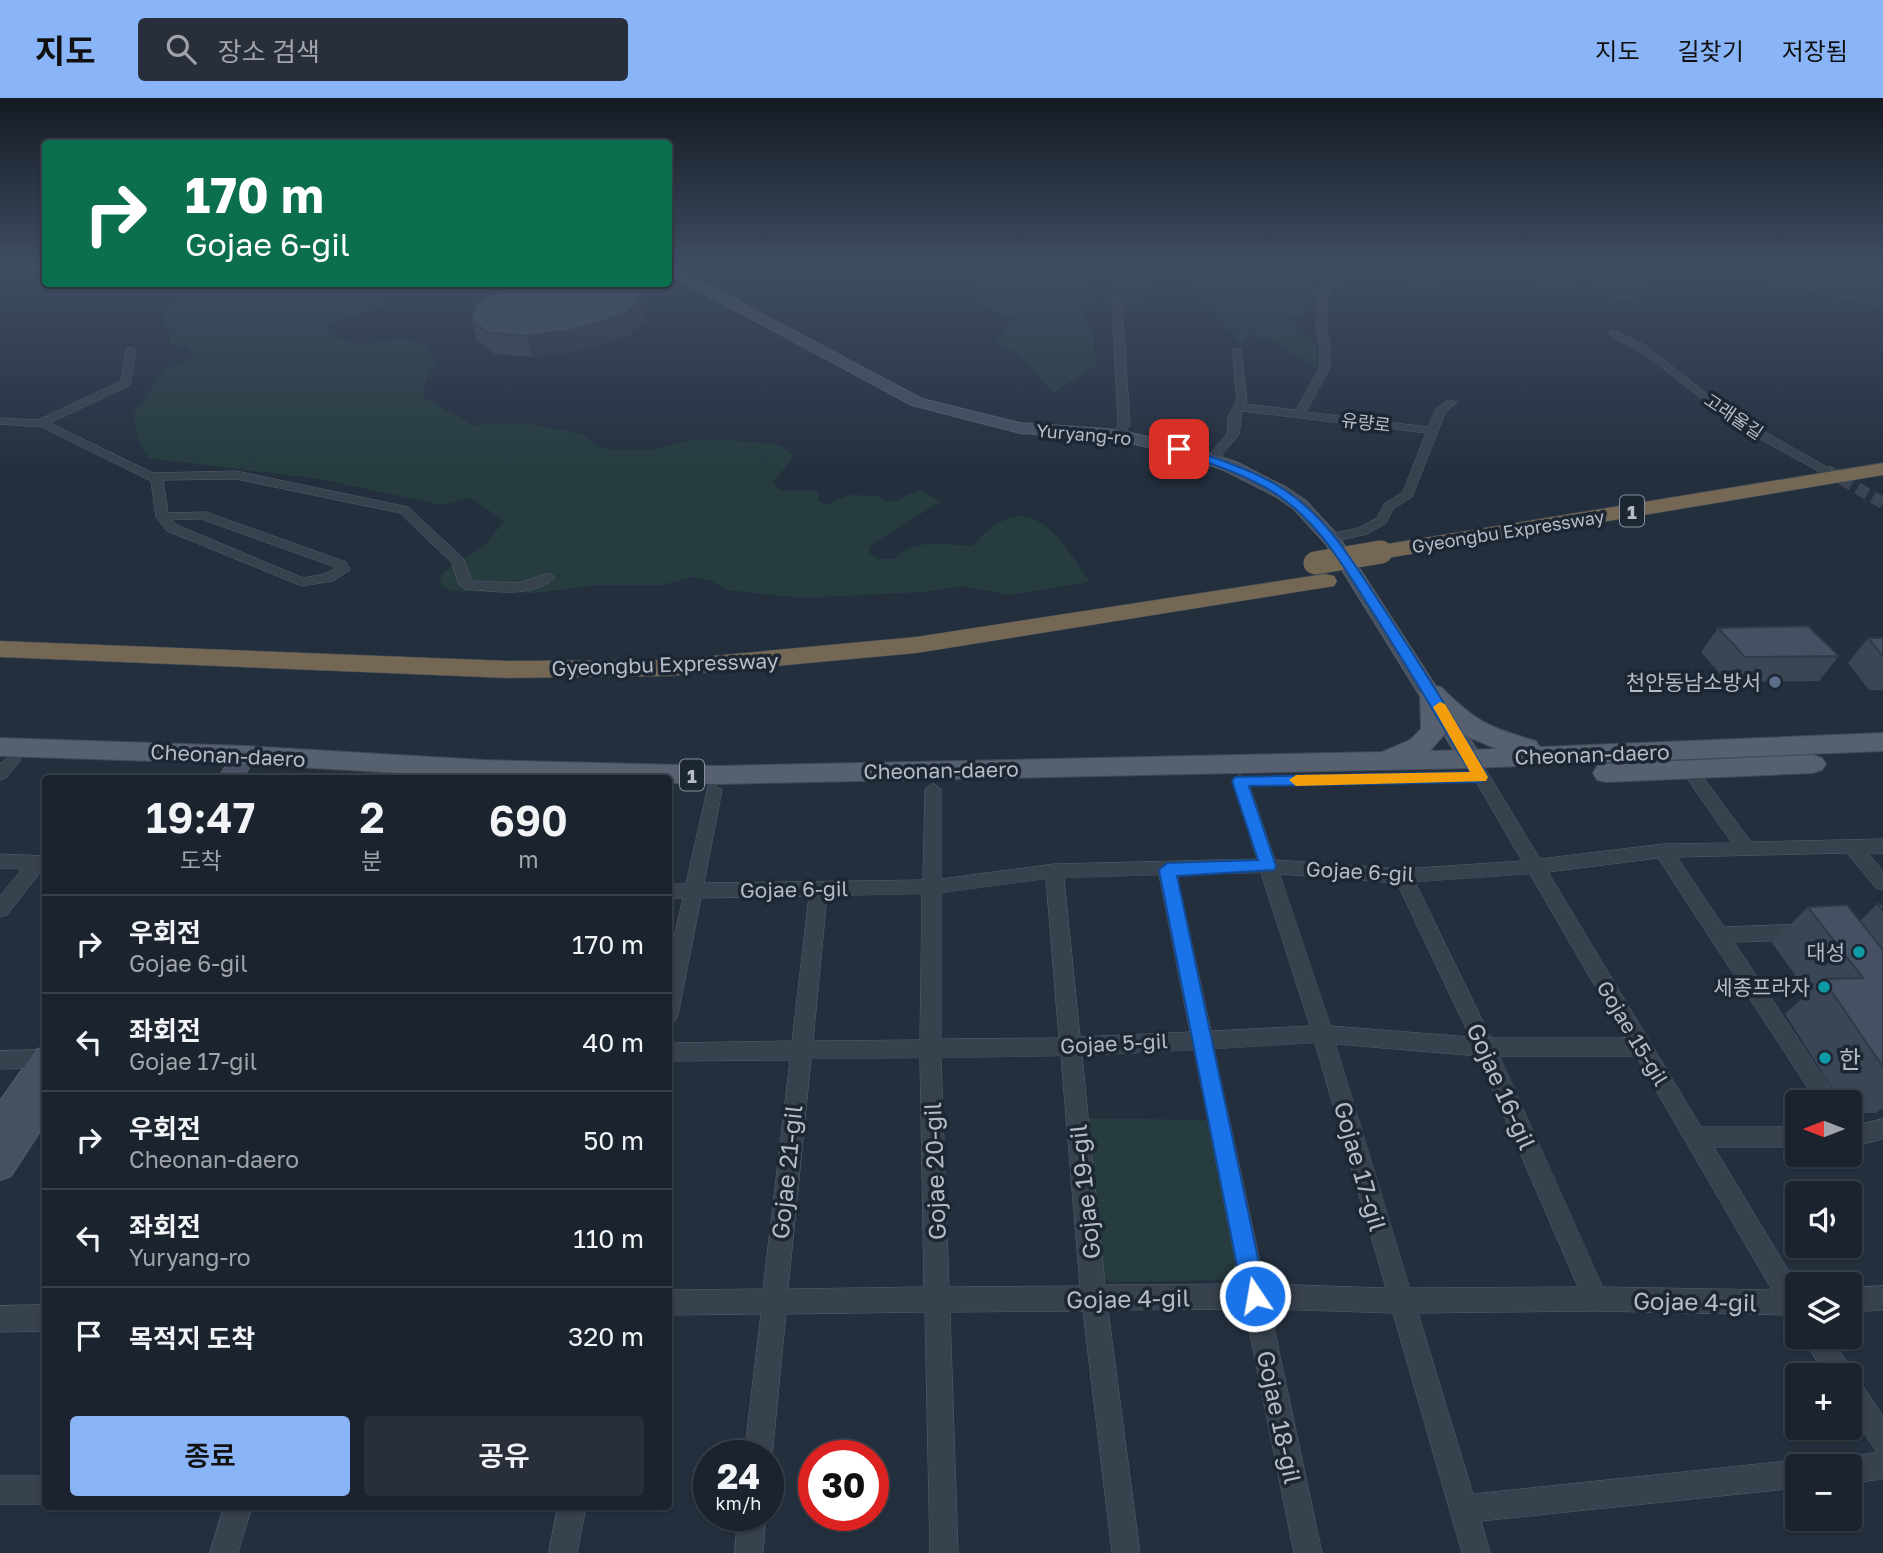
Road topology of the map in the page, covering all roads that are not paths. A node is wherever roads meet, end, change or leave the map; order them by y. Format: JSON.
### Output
{"nodes":[{"id":1,"x":793,"y":336,"type":"edge"},
{"id":2,"x":1119,"y":336,"type":"edge"},
{"id":3,"x":1323,"y":336,"type":"edge"},
{"id":4,"x":1620,"y":336,"type":"edge"},
{"id":5,"x":131,"y":350,"type":"dead end"},
{"id":6,"x":1236,"y":350,"type":"dead end"},
{"id":7,"x":1452,"y":401,"type":"dead end"},
{"id":8,"x":1239,"y":407,"type":"junction"},
{"id":9,"x":1299,"y":414,"type":"junction"},
{"id":10,"x":0,"y":421,"type":"edge"},
{"id":11,"x":39,"y":424,"type":"junction"},
{"id":12,"x":1433,"y":431,"type":"junction"},
{"id":13,"x":1118,"y":435,"type":"junction"},
{"id":14,"x":1215,"y":460,"type":"junction"},
{"id":15,"x":1883,"y":469,"type":"edge"},
{"id":16,"x":1826,"y":470,"type":"tunnel mouth"},
{"id":17,"x":156,"y":477,"type":"junction"},
{"id":18,"x":1883,"y":486,"type":"edge"},
{"id":19,"x":162,"y":517,"type":"junction"},
{"id":20,"x":1331,"y":538,"type":"junction"},
{"id":21,"x":1386,"y":561,"type":"junction"},
{"id":22,"x":1320,"y":572,"type":"junction"},
{"id":23,"x":548,"y":577,"type":"dead end"},
{"id":24,"x":0,"y":631,"type":"edge"},
{"id":25,"x":0,"y":649,"type":"edge"},
{"id":26,"x":1432,"y":694,"type":"junction"},
{"id":27,"x":1883,"y":742,"type":"edge"},
{"id":28,"x":1578,"y":755,"type":"junction"},
{"id":29,"x":3,"y":760,"type":"edge"},
{"id":30,"x":1385,"y":760,"type":"junction"},
{"id":31,"x":1883,"y":761,"type":"edge"},
{"id":32,"x":1476,"y":768,"type":"junction"},
{"id":33,"x":245,"y":769,"type":"edge"},
{"id":34,"x":1689,"y":770,"type":"junction"},
{"id":35,"x":306,"y":775,"type":"edge"},
{"id":36,"x":1240,"y":781,"type":"junction"},
{"id":37,"x":933,"y":789,"type":"junction"},
{"id":38,"x":672,"y":790,"type":"edge"},
{"id":39,"x":713,"y":790,"type":"junction"},
{"id":40,"x":1883,"y":846,"type":"edge"},
{"id":41,"x":1852,"y":848,"type":"junction"},
{"id":42,"x":1746,"y":850,"type":"junction"},
{"id":43,"x":1663,"y":851,"type":"junction"},
{"id":44,"x":0,"y":861,"type":"edge"},
{"id":45,"x":41,"y":863,"type":"edge"},
{"id":46,"x":1268,"y":866,"type":"junction"},
{"id":47,"x":1532,"y":867,"type":"junction"},
{"id":48,"x":1167,"y":870,"type":"junction"},
{"id":49,"x":1054,"y":871,"type":"junction"},
{"id":50,"x":1403,"y":876,"type":"junction"},
{"id":51,"x":1883,"y":883,"type":"edge"},
{"id":52,"x":819,"y":887,"type":"junction"},
{"id":53,"x":932,"y":887,"type":"junction"},
{"id":54,"x":672,"y":891,"type":"edge"},
{"id":55,"x":691,"y":892,"type":"junction"},
{"id":56,"x":0,"y":910,"type":"edge"},
{"id":57,"x":1720,"y":935,"type":"junction"},
{"id":58,"x":1824,"y":939,"type":"edge"},
{"id":59,"x":672,"y":994,"type":"edge"},
{"id":60,"x":1323,"y":1034,"type":"junction"},
{"id":61,"x":1200,"y":1038,"type":"junction"},
{"id":62,"x":1070,"y":1047,"type":"junction"},
{"id":63,"x":1485,"y":1047,"type":"junction"},
{"id":64,"x":1643,"y":1047,"type":"junction"},
{"id":65,"x":930,"y":1048,"type":"junction"},
{"id":66,"x":799,"y":1050,"type":"junction"},
{"id":67,"x":672,"y":1052,"type":"edge"},
{"id":68,"x":42,"y":1059,"type":"edge"},
{"id":69,"x":0,"y":1060,"type":"edge"},
{"id":70,"x":42,"y":1064,"type":"edge"},
{"id":71,"x":1821,"y":1090,"type":"edge"},
{"id":72,"x":42,"y":1100,"type":"edge"},
{"id":73,"x":0,"y":1127,"type":"edge"},
{"id":74,"x":1883,"y":1129,"type":"edge"},
{"id":75,"x":1862,"y":1134,"type":"edge"},
{"id":76,"x":1694,"y":1137,"type":"junction"},
{"id":77,"x":1785,"y":1137,"type":"edge"},
{"id":78,"x":0,"y":1165,"type":"edge"},
{"id":79,"x":1785,"y":1287,"type":"edge"},
{"id":80,"x":1255,"y":1296,"type":"junction"},
{"id":81,"x":1094,"y":1298,"type":"junction"},
{"id":82,"x":1883,"y":1298,"type":"edge"},
{"id":83,"x":1596,"y":1299,"type":"junction"},
{"id":84,"x":1862,"y":1299,"type":"edge"},
{"id":85,"x":938,"y":1301,"type":"junction"},
{"id":86,"x":1400,"y":1301,"type":"junction"},
{"id":87,"x":772,"y":1302,"type":"junction"},
{"id":88,"x":672,"y":1303,"type":"edge"},
{"id":89,"x":1785,"y":1305,"type":"edge"},
{"id":90,"x":42,"y":1318,"type":"edge"},
{"id":91,"x":0,"y":1319,"type":"edge"},
{"id":92,"x":1862,"y":1408,"type":"edge"},
{"id":93,"x":759,"y":1440,"type":"edge"},
{"id":94,"x":1883,"y":1441,"type":"edge"},
{"id":95,"x":1883,"y":1465,"type":"edge"},
{"id":96,"x":1862,"y":1468,"type":"edge"},
{"id":97,"x":1785,"y":1475,"type":"edge"},
{"id":98,"x":0,"y":1490,"type":"edge"},
{"id":99,"x":42,"y":1490,"type":"edge"},
{"id":100,"x":1463,"y":1509,"type":"junction"},
{"id":101,"x":237,"y":1510,"type":"edge"},
{"id":102,"x":571,"y":1510,"type":"edge"},
{"id":103,"x":751,"y":1531,"type":"edge"},
{"id":104,"x":224,"y":1553,"type":"edge"},
{"id":105,"x":563,"y":1553,"type":"edge"},
{"id":106,"x":749,"y":1553,"type":"edge"},
{"id":107,"x":944,"y":1553,"type":"edge"},
{"id":108,"x":1126,"y":1553,"type":"edge"},
{"id":109,"x":1308,"y":1553,"type":"edge"},
{"id":110,"x":1476,"y":1553,"type":"edge"}],
"edges":[{"from":1,"to":13,"type":"street","name":"Yuryang-ro"},
{"from":2,"to":13,"type":"street"},
{"from":3,"to":9,"type":"street"},
{"from":4,"to":16,"type":"street","name":"고래울길"},
{"from":5,"to":11,"type":"street"},
{"from":6,"to":8,"type":"street"},
{"from":7,"to":12,"type":"street"},
{"from":8,"to":9,"type":"street","name":"유량로"},
{"from":8,"to":14,"type":"street"},
{"from":9,"to":12,"type":"street","name":"유량로"},
{"from":10,"to":11,"type":"street"},
{"from":11,"to":17,"type":"street"},
{"from":12,"to":20,"type":"street"},
{"from":13,"to":14,"type":"street","name":"Yuryang-ro"},
{"from":14,"to":20,"type":"street","name":"Yuryang-ro"},
{"from":15,"to":21,"type":"highway","name":"Gyeongbu Expressway","number":"1"},
{"from":17,"to":19,"type":"street"},
{"from":17,"to":23,"type":"street"},
{"from":18,"to":21,"type":"highway","name":"Gyeongbu Expressway","number":"1"},
{"from":19,"to":19,"type":"street"},
{"from":20,"to":26,"type":"street","name":"Yuryang-ro"},
{"from":21,"to":22,"type":"highway","number":"1"},
{"from":22,"to":24,"type":"highway","name":"Gyeongbu Expressway","number":"1"},
{"from":22,"to":25,"type":"highway","name":"Gyeongbu Expressway","number":"1"},
{"from":26,"to":28,"type":"main road"},
{"from":26,"to":30,"type":"main road"},
{"from":26,"to":32,"type":"street","name":"Yuryang-ro"},
{"from":27,"to":28,"type":"main road","name":"Cheonan-daero","number":"1"},
{"from":28,"to":32,"type":"main road","name":"Cheonan-daero","number":"1"},
{"from":29,"to":33,"type":"main road","name":"Cheonan-daero","number":"1"},
{"from":30,"to":32,"type":"main road","name":"Cheonan-daero","number":"1"},
{"from":30,"to":33,"type":"main road","name":"Cheonan-daero","number":"1"},
{"from":31,"to":34,"type":"main road","name":"Cheonan-daero","number":"1"},
{"from":32,"to":34,"type":"main road","name":"Cheonan-daero","number":"1"},
{"from":32,"to":36,"type":"main road","name":"Cheonan-daero","number":"1"},
{"from":32,"to":47,"type":"street","name":"Gojae 15-gil"},
{"from":33,"to":35,"type":"main road","name":"Cheonan-daero","number":"1"},
{"from":34,"to":42,"type":"street"},
{"from":36,"to":37,"type":"main road","name":"Cheonan-daero","number":"1"},
{"from":36,"to":46,"type":"street","name":"Gojae 17-gil"},
{"from":37,"to":39,"type":"main road","name":"Cheonan-daero","number":"1"},
{"from":37,"to":53,"type":"street","name":"Gojae 20-gil"},
{"from":38,"to":39,"type":"main road","name":"Cheonan-daero","number":"1"},
{"from":39,"to":55,"type":"street"},
{"from":40,"to":41,"type":"street","name":"Gojae 6-gil"},
{"from":41,"to":42,"type":"street","name":"Gojae 6-gil"},
{"from":41,"to":51,"type":"street"},
{"from":42,"to":43,"type":"street","name":"Gojae 6-gil"},
{"from":43,"to":47,"type":"street","name":"Gojae 6-gil"},
{"from":43,"to":57,"type":"street"},
{"from":44,"to":45,"type":"street"},
{"from":45,"to":56,"type":"street"},
{"from":46,"to":48,"type":"street","name":"Gojae 6-gil"},
{"from":46,"to":50,"type":"street","name":"Gojae 6-gil"},
{"from":46,"to":60,"type":"street","name":"Gojae 17-gil"},
{"from":47,"to":50,"type":"street","name":"Gojae 6-gil"},
{"from":47,"to":64,"type":"street","name":"Gojae 15-gil"},
{"from":48,"to":49,"type":"street","name":"Gojae 6-gil"},
{"from":48,"to":61,"type":"street","name":"Gojae 18-gil"},
{"from":49,"to":53,"type":"street","name":"Gojae 6-gil"},
{"from":49,"to":62,"type":"street","name":"Gojae 19-gil"},
{"from":50,"to":63,"type":"street","name":"Gojae 16-gil"},
{"from":52,"to":53,"type":"street","name":"Gojae 6-gil"},
{"from":52,"to":55,"type":"street","name":"Gojae 6-gil"},
{"from":52,"to":66,"type":"street","name":"Gojae 21-gil"},
{"from":53,"to":65,"type":"street","name":"Gojae 20-gil"},
{"from":54,"to":55,"type":"street","name":"Gojae 6-gil"},
{"from":55,"to":59,"type":"street"},
{"from":57,"to":58,"type":"street"},
{"from":57,"to":71,"type":"street"},
{"from":60,"to":61,"type":"street","name":"Gojae 5-gil"},
{"from":60,"to":63,"type":"street","name":"Gojae 5-gil"},
{"from":60,"to":86,"type":"street","name":"Gojae 17-gil"},
{"from":61,"to":62,"type":"street","name":"Gojae 5-gil"},
{"from":61,"to":80,"type":"street","name":"Gojae 18-gil"},
{"from":62,"to":65,"type":"street","name":"Gojae 5-gil"},
{"from":62,"to":81,"type":"street","name":"Gojae 19-gil"},
{"from":63,"to":64,"type":"street","name":"Gojae 5-gil"},
{"from":63,"to":83,"type":"street","name":"Gojae 16-gil"},
{"from":64,"to":76,"type":"street","name":"Gojae 15-gil"},
{"from":65,"to":66,"type":"street","name":"Gojae 5-gil"},
{"from":65,"to":85,"type":"street","name":"Gojae 20-gil"},
{"from":66,"to":67,"type":"street","name":"Gojae 5-gil"},
{"from":66,"to":87,"type":"street","name":"Gojae 21-gil"},
{"from":68,"to":69,"type":"street"},
{"from":70,"to":73,"type":"street"},
{"from":72,"to":78,"type":"street"},
{"from":74,"to":75,"type":"street"},
{"from":76,"to":77,"type":"street"},
{"from":76,"to":79,"type":"street","name":"Gojae 15-gil"},
{"from":80,"to":81,"type":"street","name":"Gojae 4-gil"},
{"from":80,"to":86,"type":"street","name":"Gojae 4-gil"},
{"from":80,"to":109,"type":"street","name":"Gojae 18-gil"},
{"from":81,"to":85,"type":"street","name":"Gojae 4-gil"},
{"from":81,"to":108,"type":"street","name":"Gojae 19-gil"},
{"from":82,"to":84,"type":"street"},
{"from":83,"to":86,"type":"street","name":"Gojae 4-gil"},
{"from":83,"to":89,"type":"street","name":"Gojae 4-gil"},
{"from":85,"to":87,"type":"street","name":"Gojae 4-gil"},
{"from":85,"to":107,"type":"street","name":"Gojae 20-gil"},
{"from":86,"to":100,"type":"street","name":"Gojae 17-gil"},
{"from":87,"to":88,"type":"street","name":"Gojae 4-gil"},
{"from":87,"to":93,"type":"street","name":"Gojae 21-gil"},
{"from":90,"to":91,"type":"street"},
{"from":92,"to":94,"type":"street"},
{"from":95,"to":96,"type":"street"},
{"from":97,"to":100,"type":"street"},
{"from":98,"to":99,"type":"street"},
{"from":100,"to":110,"type":"street","name":"Gojae 17-gil"},
{"from":101,"to":104,"type":"street"},
{"from":102,"to":105,"type":"street"},
{"from":103,"to":106,"type":"street"}]}
